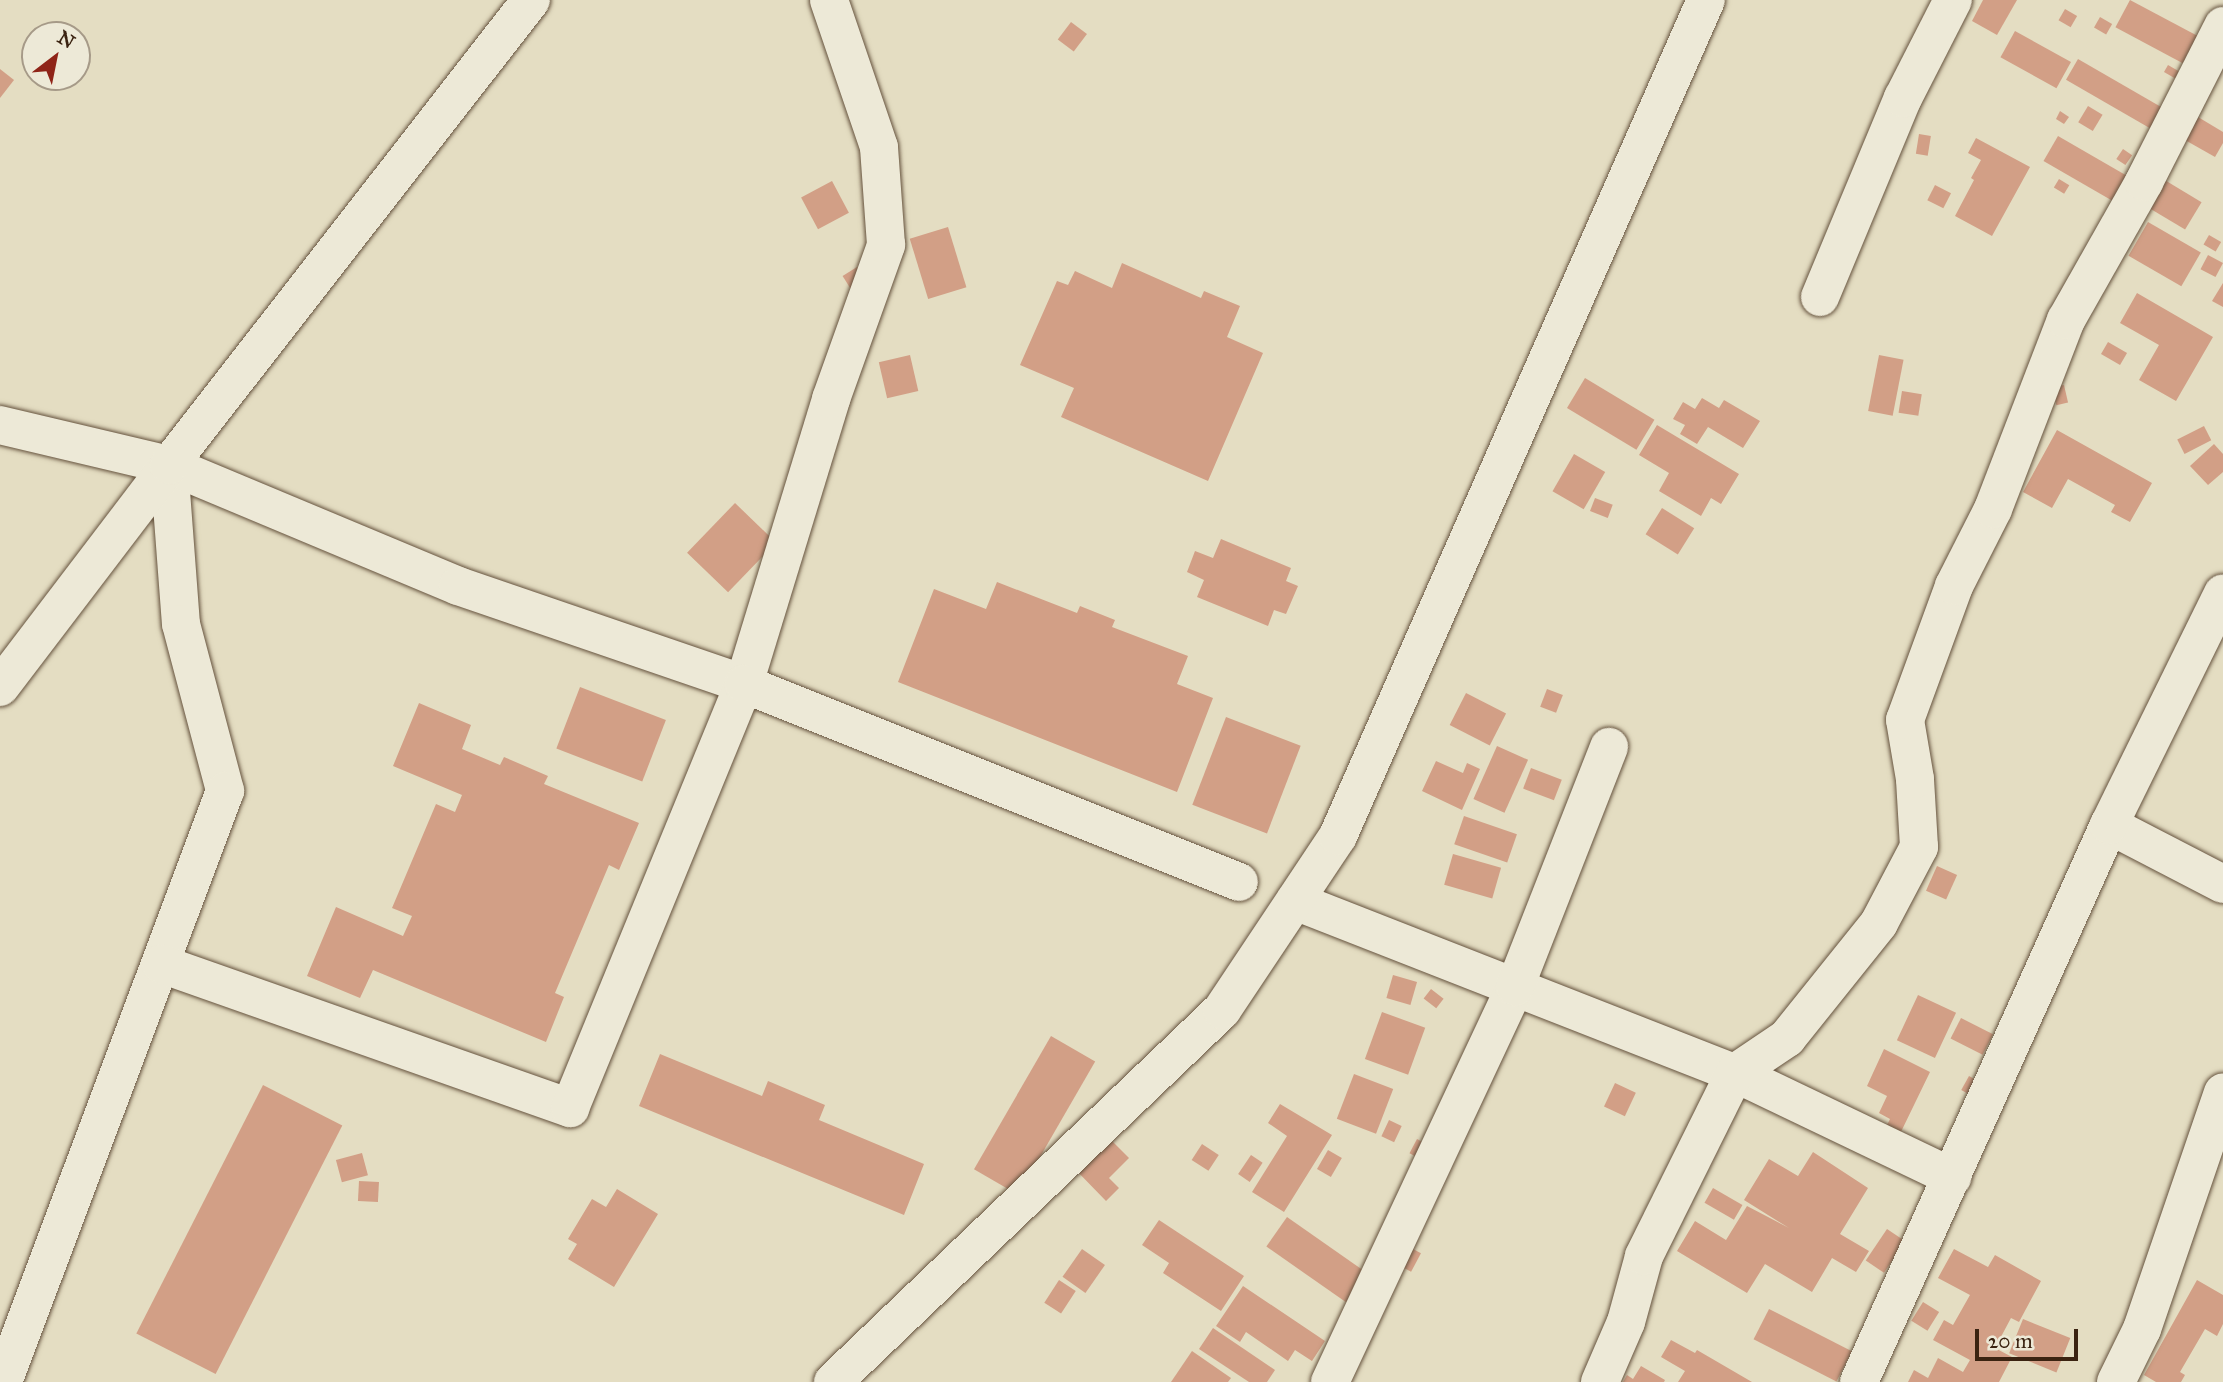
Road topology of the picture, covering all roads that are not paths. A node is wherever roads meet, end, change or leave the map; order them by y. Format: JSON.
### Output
{"nodes":[{"id":1,"x":531,"y":0,"type":"edge"},
{"id":2,"x":829,"y":0,"type":"edge"},
{"id":3,"x":1706,"y":0,"type":"edge"},
{"id":4,"x":1953,"y":0,"type":"edge"},
{"id":5,"x":2223,"y":26,"type":"edge"},
{"id":6,"x":1820,"y":297,"type":"dead end"},
{"id":7,"x":0,"y":425,"type":"edge"},
{"id":8,"x":169,"y":465,"type":"junction"},
{"id":9,"x":2223,"y":593,"type":"edge"},
{"id":10,"x":744,"y":684,"type":"junction"},
{"id":11,"x":0,"y":687,"type":"edge"},
{"id":12,"x":1609,"y":747,"type":"dead end"},
{"id":13,"x":2109,"y":825,"type":"junction"},
{"id":14,"x":1239,"y":882,"type":"dead end"},
{"id":15,"x":2223,"y":884,"type":"edge"},
{"id":16,"x":1295,"y":901,"type":"junction"},
{"id":17,"x":161,"y":964,"type":"junction"},
{"id":18,"x":1515,"y":987,"type":"junction"},
{"id":19,"x":1735,"y":1073,"type":"junction"},
{"id":20,"x":2223,"y":1092,"type":"edge"},
{"id":21,"x":1952,"y":1177,"type":"junction"},
{"id":22,"x":3,"y":1382,"type":"edge"},
{"id":23,"x":833,"y":1382,"type":"edge"},
{"id":24,"x":1330,"y":1382,"type":"edge"},
{"id":25,"x":1600,"y":1382,"type":"edge"},
{"id":26,"x":1859,"y":1382,"type":"edge"},
{"id":27,"x":2116,"y":1382,"type":"edge"}],
"edges":[{"from":1,"to":8,"type":"street"},
{"from":2,"to":10,"type":"street"},
{"from":3,"to":16,"type":"street"},
{"from":4,"to":6,"type":"street"},
{"from":5,"to":19,"type":"street"},
{"from":7,"to":8,"type":"street"},
{"from":8,"to":10,"type":"street"},
{"from":8,"to":11,"type":"street"},
{"from":8,"to":17,"type":"street"},
{"from":9,"to":13,"type":"street"},
{"from":10,"to":14,"type":"street"},
{"from":10,"to":17,"type":"street"},
{"from":12,"to":18,"type":"street"},
{"from":13,"to":15,"type":"street"},
{"from":13,"to":21,"type":"street"},
{"from":16,"to":18,"type":"street"},
{"from":16,"to":23,"type":"street"},
{"from":17,"to":22,"type":"street"},
{"from":18,"to":19,"type":"street"},
{"from":18,"to":24,"type":"street"},
{"from":19,"to":21,"type":"street"},
{"from":19,"to":25,"type":"street"},
{"from":20,"to":27,"type":"street"},
{"from":21,"to":26,"type":"street"}]}
